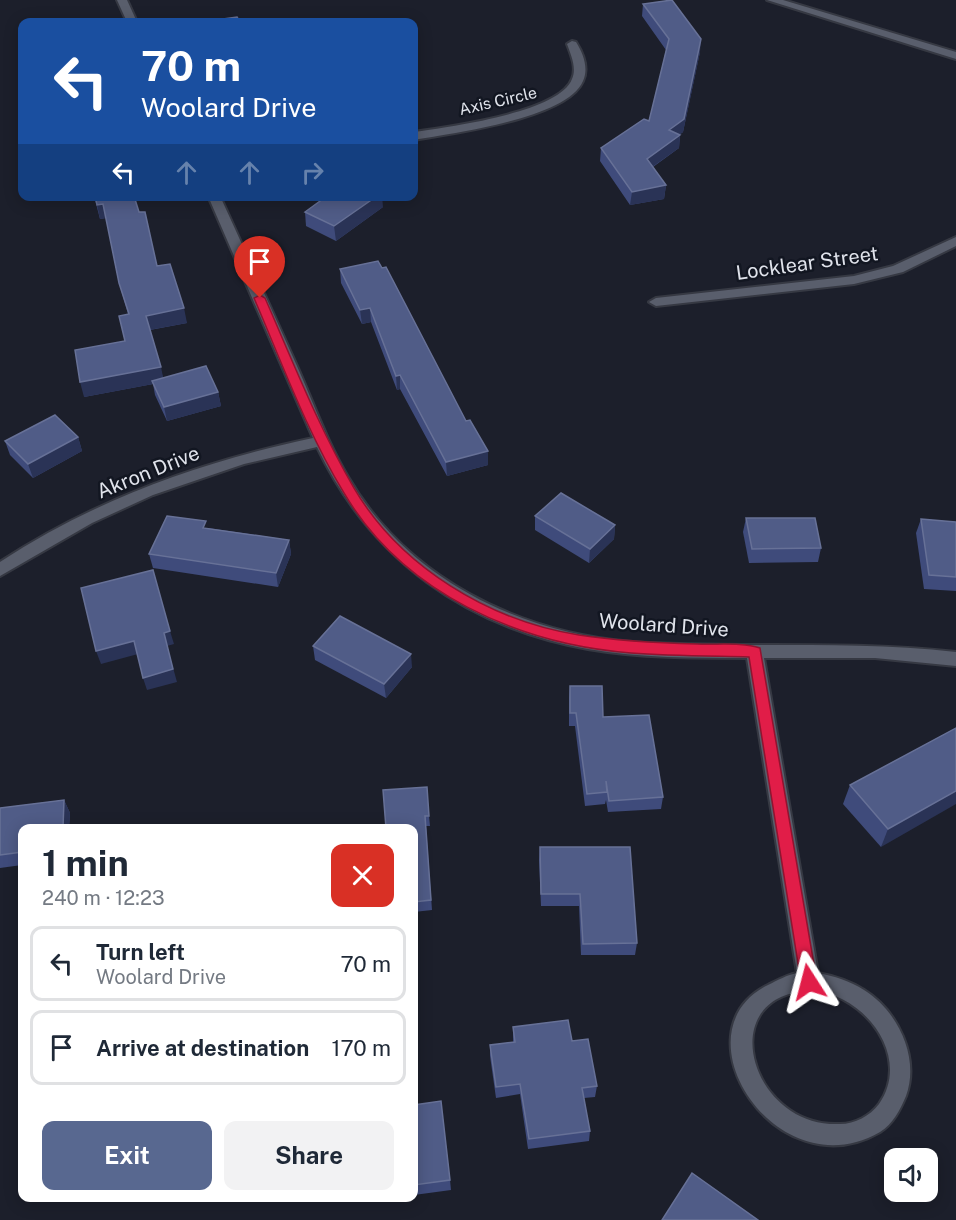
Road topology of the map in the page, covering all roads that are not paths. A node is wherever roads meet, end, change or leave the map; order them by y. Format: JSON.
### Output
{"nodes":[{"id":1,"x":122,"y":0,"type":"edge"},
{"id":2,"x":772,"y":0,"type":"edge"},
{"id":3,"x":130,"y":18,"type":"edge"},
{"id":4,"x":573,"y":44,"type":"dead end"},
{"id":5,"x":956,"y":56,"type":"edge"},
{"id":6,"x":418,"y":135,"type":"edge"},
{"id":7,"x":216,"y":201,"type":"edge"},
{"id":8,"x":956,"y":241,"type":"edge"},
{"id":9,"x":656,"y":302,"type":"dead end"},
{"id":10,"x":323,"y":441,"type":"junction"},
{"id":11,"x":0,"y":570,"type":"edge"},
{"id":12,"x":755,"y":652,"type":"junction"},
{"id":13,"x":956,"y":659,"type":"edge"},
{"id":14,"x":809,"y":982,"type":"junction"}],
"edges":[{"from":1,"to":3,"type":"street"},
{"from":2,"to":5,"type":"street"},
{"from":4,"to":6,"type":"street","name":"Axis Circle"},
{"from":7,"to":10,"type":"street","name":"Woolard Drive"},
{"from":8,"to":9,"type":"street","name":"Locklear Street"},
{"from":10,"to":11,"type":"street","name":"Akron Drive"},
{"from":10,"to":12,"type":"street","name":"Woolard Drive"},
{"from":12,"to":13,"type":"street","name":"Woolard Drive"},
{"from":12,"to":14,"type":"street"},
{"from":14,"to":14,"type":"street"}]}
